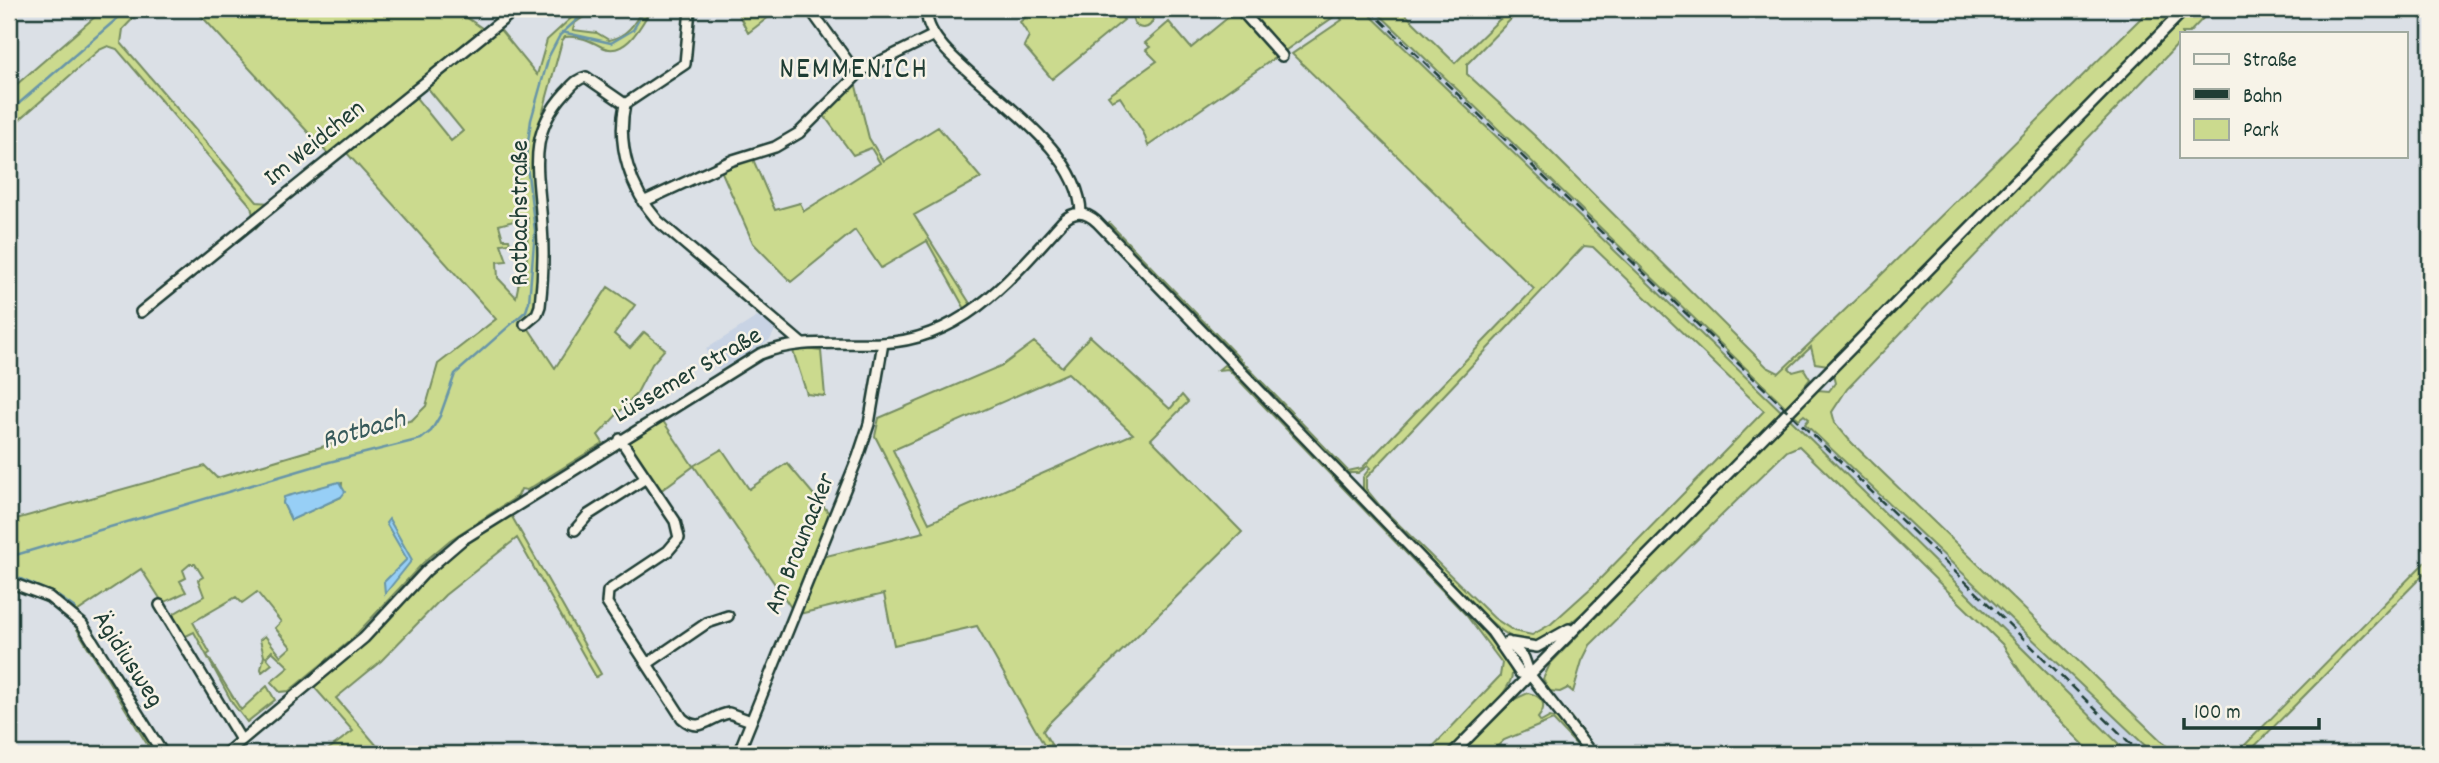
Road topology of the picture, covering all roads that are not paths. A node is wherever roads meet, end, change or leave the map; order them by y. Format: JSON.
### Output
{"nodes":[{"id":1,"x":516,"y":9,"type":"edge"},
{"id":2,"x":690,"y":9,"type":"edge"},
{"id":3,"x":810,"y":9,"type":"edge"},
{"id":4,"x":927,"y":9,"type":"edge"},
{"id":5,"x":1240,"y":9,"type":"edge"},
{"id":6,"x":2185,"y":9,"type":"edge"},
{"id":7,"x":932,"y":36,"type":"junction"},
{"id":8,"x":1282,"y":56,"type":"dead end"},
{"id":9,"x":861,"y":71,"type":"junction"},
{"id":10,"x":625,"y":104,"type":"junction"},
{"id":11,"x":643,"y":202,"type":"junction"},
{"id":12,"x":1081,"y":213,"type":"junction"},
{"id":13,"x":141,"y":312,"type":"dead end"},
{"id":14,"x":525,"y":324,"type":"dead end"},
{"id":15,"x":801,"y":343,"type":"junction"},
{"id":16,"x":883,"y":344,"type":"junction"},
{"id":17,"x":620,"y":439,"type":"junction"},
{"id":18,"x":646,"y":478,"type":"junction"},
{"id":19,"x":575,"y":530,"type":"dead end"},
{"id":20,"x":9,"y":582,"type":"edge"},
{"id":21,"x":160,"y":605,"type":"dead end"},
{"id":22,"x":728,"y":616,"type":"dead end"},
{"id":23,"x":1585,"y":619,"type":"junction"},
{"id":24,"x":1492,"y":632,"type":"junction"},
{"id":25,"x":1508,"y":642,"type":"junction"},
{"id":26,"x":647,"y":664,"type":"junction"},
{"id":27,"x":1530,"y":675,"type":"junction"},
{"id":28,"x":751,"y":721,"type":"junction"},
{"id":29,"x":242,"y":740,"type":"junction"},
{"id":30,"x":163,"y":754,"type":"edge"},
{"id":31,"x":225,"y":754,"type":"edge"},
{"id":32,"x":738,"y":754,"type":"edge"},
{"id":33,"x":1452,"y":754,"type":"edge"},
{"id":34,"x":1592,"y":754,"type":"edge"}],
"edges":[{"from":1,"to":13,"type":"street","name":"Im Weidchen"},
{"from":2,"to":10,"type":"street"},
{"from":3,"to":9,"type":"street"},
{"from":4,"to":7,"type":"street"},
{"from":5,"to":8,"type":"street"},
{"from":6,"to":23,"type":"street"},
{"from":7,"to":9,"type":"street"},
{"from":7,"to":12,"type":"street"},
{"from":9,"to":11,"type":"street"},
{"from":10,"to":11,"type":"street"},
{"from":10,"to":14,"type":"street","name":"Rotbachstraße"},
{"from":11,"to":15,"type":"street"},
{"from":12,"to":16,"type":"street","name":"Lüssemer Straße"},
{"from":12,"to":24,"type":"street"},
{"from":15,"to":16,"type":"street","name":"Lüssemer Straße"},
{"from":15,"to":17,"type":"street","name":"Lüssemer Straße"},
{"from":16,"to":28,"type":"street","name":"Am Braunacker"},
{"from":17,"to":18,"type":"street"},
{"from":17,"to":29,"type":"street","name":"Lüssemer Straße"},
{"from":18,"to":19,"type":"street"},
{"from":18,"to":26,"type":"street"},
{"from":20,"to":30,"type":"street","name":"Ägidiusweg"},
{"from":21,"to":29,"type":"street"},
{"from":22,"to":26,"type":"street"},
{"from":23,"to":25,"type":"street"},
{"from":23,"to":27,"type":"street"},
{"from":24,"to":25,"type":"street"},
{"from":24,"to":27,"type":"street"},
{"from":25,"to":27,"type":"street"},
{"from":26,"to":28,"type":"street"},
{"from":27,"to":33,"type":"street"},
{"from":27,"to":34,"type":"street"},
{"from":28,"to":32,"type":"street","name":"Am Braunacker"},
{"from":29,"to":31,"type":"street","name":"Lüssemer Straße"}]}
